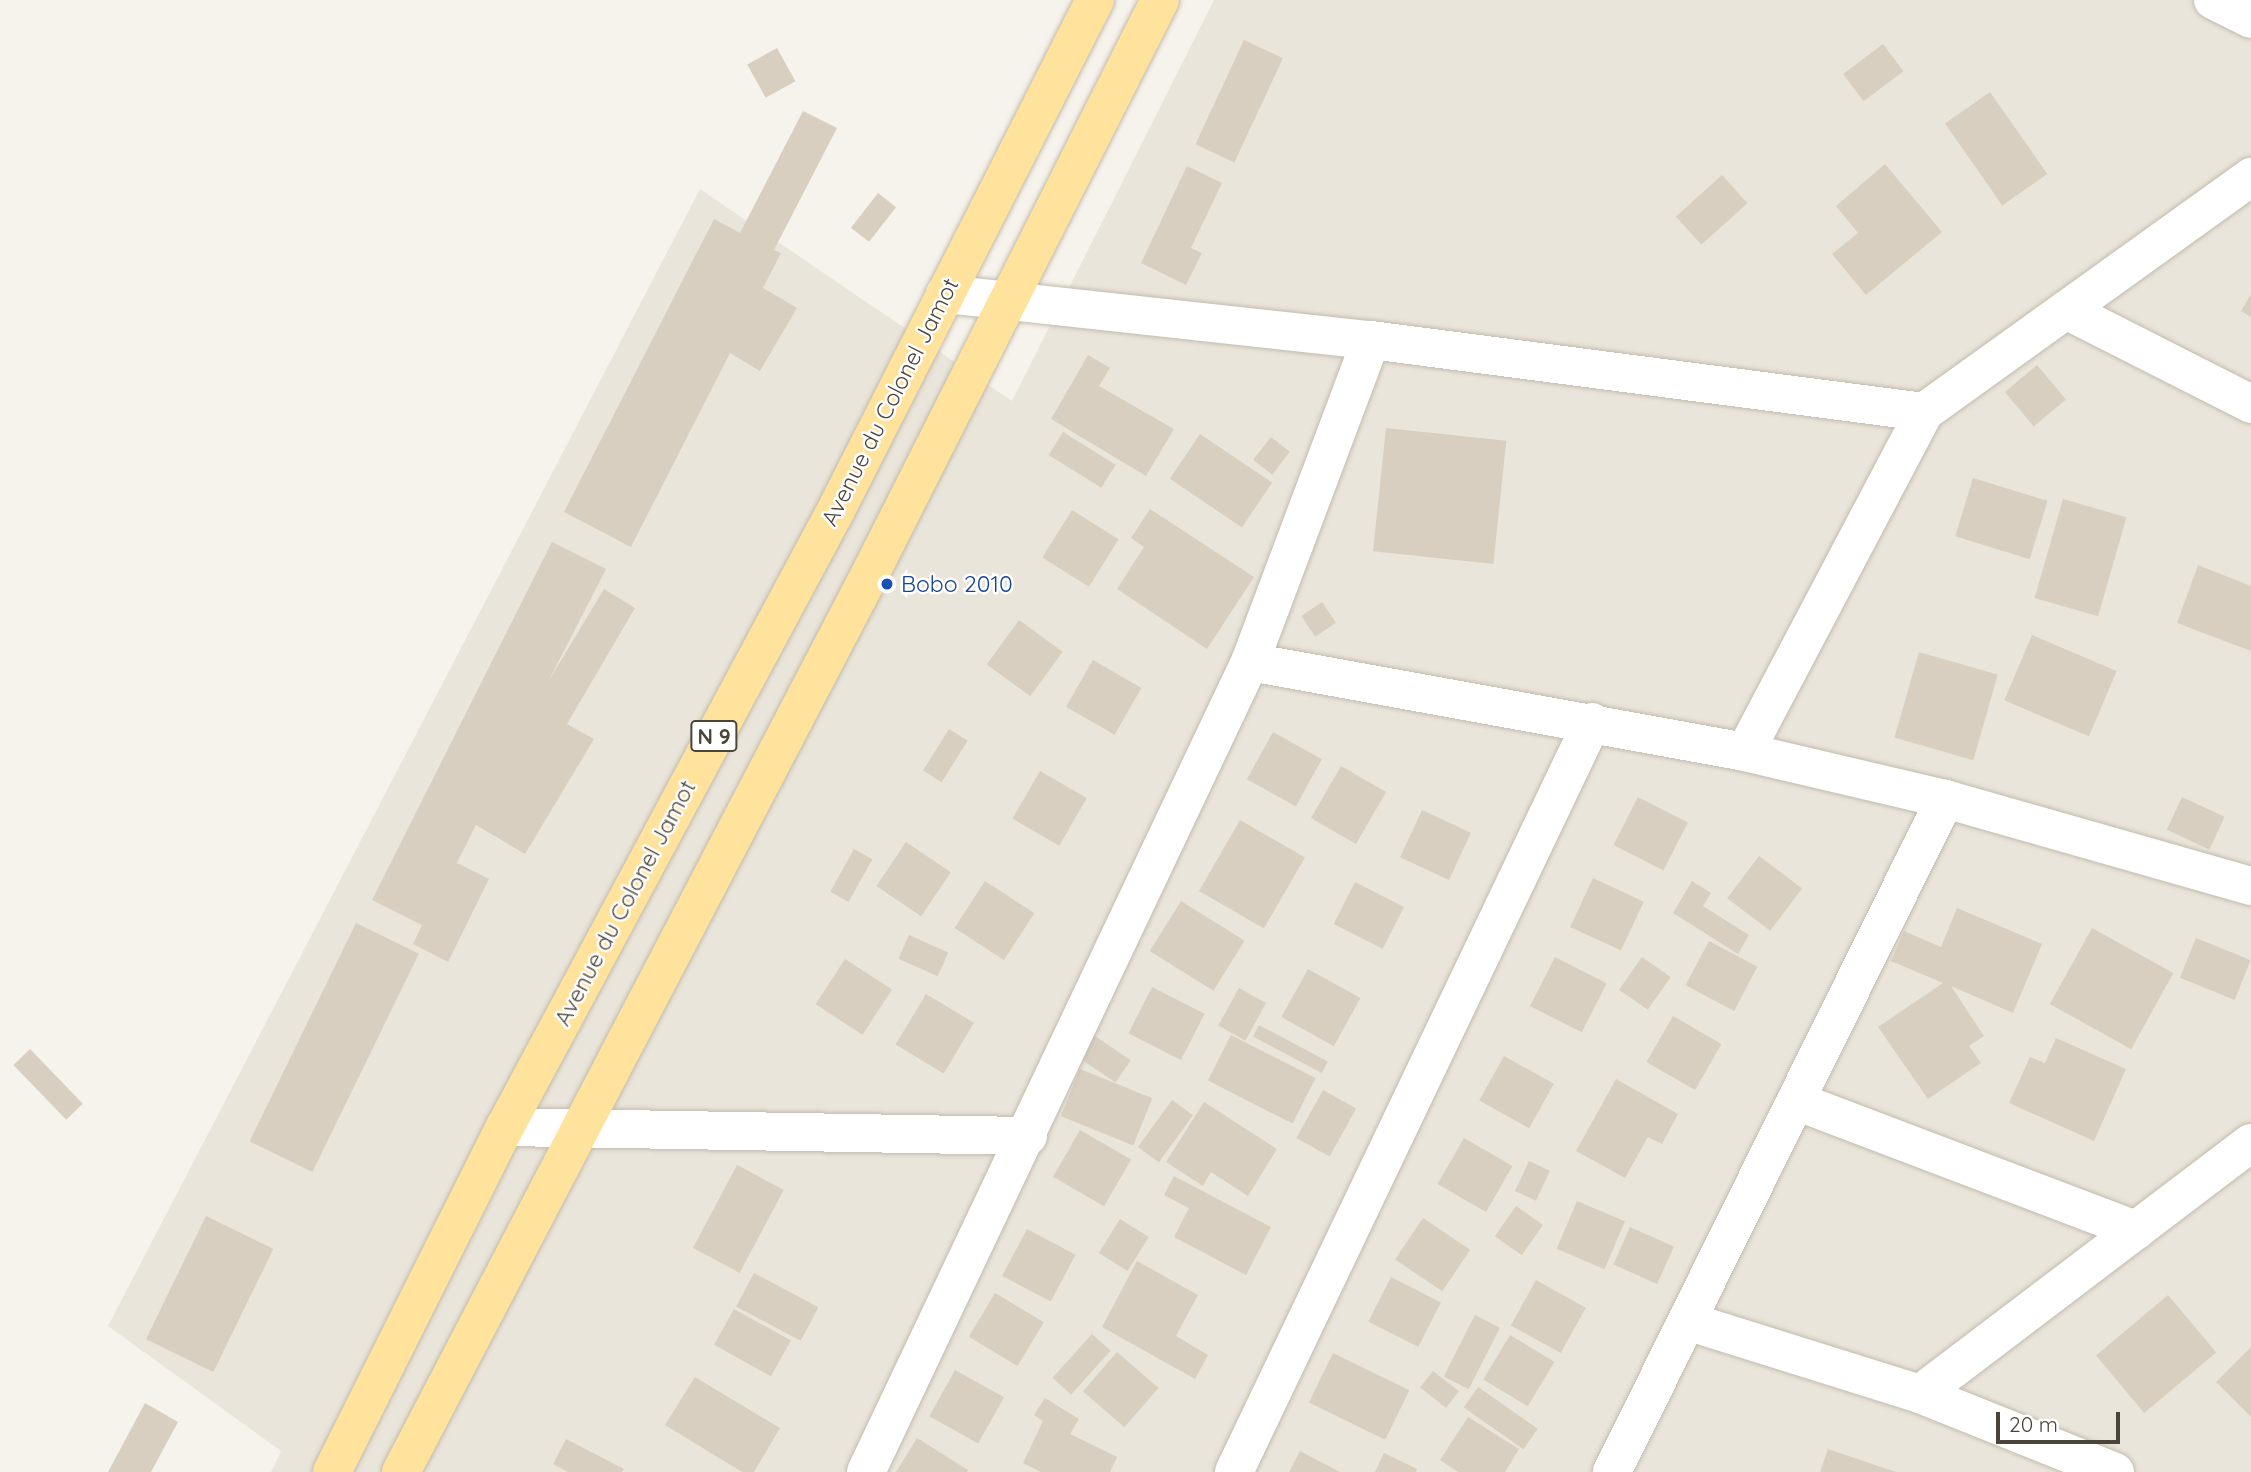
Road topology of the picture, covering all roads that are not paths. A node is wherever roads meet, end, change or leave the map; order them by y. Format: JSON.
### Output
{"nodes":[{"id":1,"x":1095,"y":0,"type":"edge"},
{"id":2,"x":1160,"y":0,"type":"edge"},
{"id":3,"x":2213,"y":0,"type":"edge"},
{"id":4,"x":2251,"y":19,"type":"edge"},
{"id":5,"x":2251,"y":177,"type":"edge"},
{"id":6,"x":944,"y":294,"type":"junction"},
{"id":7,"x":1007,"y":304,"type":"junction"},
{"id":8,"x":2066,"y":310,"type":"junction"},
{"id":9,"x":1371,"y":340,"type":"junction"},
{"id":10,"x":2251,"y":404,"type":"edge"},
{"id":11,"x":1924,"y":412,"type":"junction"},
{"id":12,"x":1250,"y":662,"type":"junction"},
{"id":13,"x":1592,"y":722,"type":"junction"},
{"id":14,"x":1745,"y":752,"type":"junction"},
{"id":15,"x":1945,"y":799,"type":"junction"},
{"id":16,"x":2251,"y":886,"type":"edge"},
{"id":17,"x":1796,"y":1101,"type":"junction"},
{"id":18,"x":505,"y":1127,"type":"junction"},
{"id":19,"x":576,"y":1128,"type":"junction"},
{"id":20,"x":1028,"y":1136,"type":"junction"},
{"id":21,"x":2251,"y":1143,"type":"edge"},
{"id":22,"x":2136,"y":1230,"type":"junction"},
{"id":23,"x":1687,"y":1321,"type":"junction"},
{"id":24,"x":1920,"y":1394,"type":"junction"},
{"id":25,"x":332,"y":1472,"type":"edge"},
{"id":26,"x":401,"y":1472,"type":"edge"},
{"id":27,"x":866,"y":1472,"type":"edge"},
{"id":28,"x":1234,"y":1472,"type":"edge"},
{"id":29,"x":1612,"y":1472,"type":"edge"},
{"id":30,"x":2115,"y":1472,"type":"edge"}],
"edges":[{"from":1,"to":6,"type":"main road","name":"Avenue du Colonel Jamot","number":"N 9"},
{"from":2,"to":7,"type":"main road","number":"N 9"},
{"from":3,"to":4,"type":"street"},
{"from":5,"to":8,"type":"street"},
{"from":6,"to":7,"type":"street"},
{"from":6,"to":18,"type":"main road","name":"Avenue du Colonel Jamot","number":"N 9"},
{"from":7,"to":9,"type":"street"},
{"from":7,"to":19,"type":"main road","number":"N 9"},
{"from":8,"to":10,"type":"street"},
{"from":8,"to":11,"type":"street"},
{"from":9,"to":11,"type":"street"},
{"from":9,"to":12,"type":"street"},
{"from":11,"to":14,"type":"street"},
{"from":12,"to":13,"type":"street"},
{"from":12,"to":20,"type":"street"},
{"from":13,"to":14,"type":"street"},
{"from":13,"to":28,"type":"street"},
{"from":14,"to":15,"type":"street"},
{"from":15,"to":16,"type":"street"},
{"from":15,"to":17,"type":"street"},
{"from":17,"to":22,"type":"street"},
{"from":17,"to":23,"type":"street"},
{"from":18,"to":19,"type":"street"},
{"from":18,"to":25,"type":"main road","name":"Avenue du Colonel Jamot","number":"N 9"},
{"from":19,"to":20,"type":"street"},
{"from":19,"to":26,"type":"main road","number":"N 9"},
{"from":20,"to":27,"type":"street"},
{"from":21,"to":22,"type":"street"},
{"from":22,"to":24,"type":"street"},
{"from":23,"to":24,"type":"street"},
{"from":23,"to":29,"type":"street"},
{"from":24,"to":30,"type":"street"}]}
